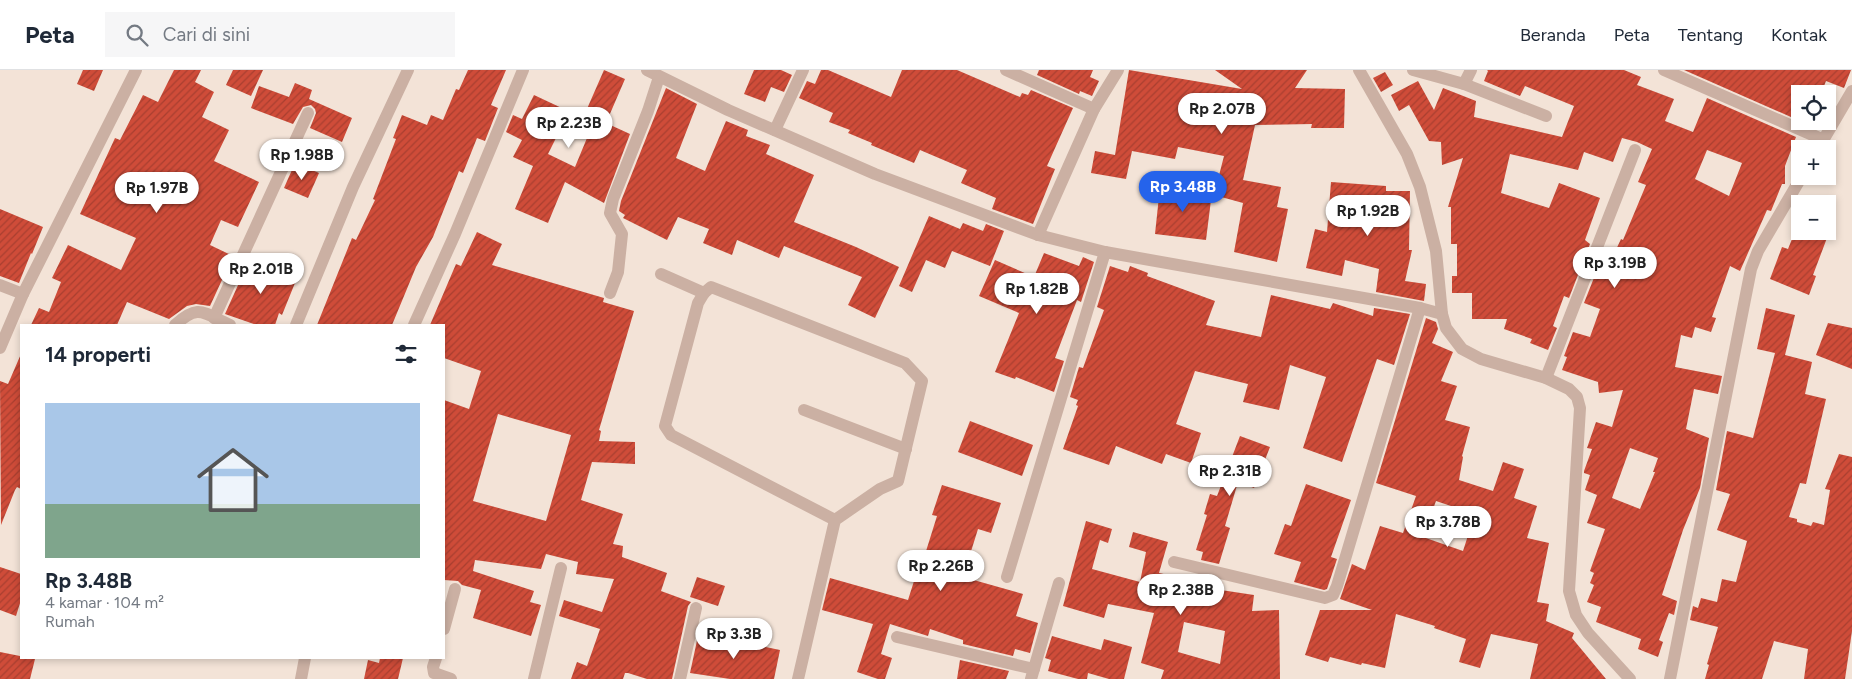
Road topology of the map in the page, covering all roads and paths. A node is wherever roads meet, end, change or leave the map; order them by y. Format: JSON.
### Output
{"nodes":[{"id":1,"x":136,"y":70,"type":"edge"},
{"id":2,"x":408,"y":70,"type":"edge"},
{"id":3,"x":522,"y":70,"type":"edge"},
{"id":4,"x":647,"y":70,"type":"edge"},
{"id":5,"x":803,"y":70,"type":"edge"},
{"id":6,"x":1006,"y":70,"type":"edge"},
{"id":7,"x":1118,"y":70,"type":"edge"},
{"id":8,"x":1359,"y":70,"type":"edge"},
{"id":9,"x":1413,"y":70,"type":"edge"},
{"id":10,"x":1471,"y":70,"type":"edge"},
{"id":11,"x":1664,"y":70,"type":"edge"},
{"id":12,"x":659,"y":77,"type":"junction"},
{"id":13,"x":1464,"y":84,"type":"junction"},
{"id":14,"x":1852,"y":92,"type":"edge"},
{"id":15,"x":1094,"y":110,"type":"junction"},
{"id":16,"x":308,"y":113,"type":"dead end"},
{"id":17,"x":1546,"y":116,"type":"dead end"},
{"id":18,"x":775,"y":130,"type":"junction"},
{"id":19,"x":1813,"y":140,"type":"edge"},
{"id":20,"x":1823,"y":140,"type":"edge"},
{"id":21,"x":1635,"y":150,"type":"dead end"},
{"id":22,"x":1797,"y":185,"type":"edge"},
{"id":23,"x":1038,"y":235,"type":"junction"},
{"id":24,"x":1105,"y":252,"type":"junction"},
{"id":25,"x":661,"y":274,"type":"dead end"},
{"id":26,"x":0,"y":285,"type":"edge"},
{"id":27,"x":704,"y":292,"type":"junction"},
{"id":28,"x":23,"y":294,"type":"junction"},
{"id":29,"x":610,"y":294,"type":"dead end"},
{"id":30,"x":1420,"y":308,"type":"junction"},
{"id":31,"x":1442,"y":314,"type":"junction"},
{"id":32,"x":214,"y":318,"type":"junction"},
{"id":33,"x":176,"y":324,"type":"edge"},
{"id":34,"x":228,"y":324,"type":"edge"},
{"id":35,"x":296,"y":324,"type":"edge"},
{"id":36,"x":414,"y":324,"type":"edge"},
{"id":37,"x":0,"y":348,"type":"edge"},
{"id":38,"x":1546,"y":378,"type":"junction"},
{"id":39,"x":804,"y":410,"type":"dead end"},
{"id":40,"x":906,"y":449,"type":"junction"},
{"id":41,"x":835,"y":520,"type":"junction"},
{"id":42,"x":1174,"y":562,"type":"dead end"},
{"id":43,"x":561,"y":568,"type":"dead end"},
{"id":44,"x":1007,"y":577,"type":"dead end"},
{"id":45,"x":1059,"y":583,"type":"dead end"},
{"id":46,"x":455,"y":589,"type":"dead end"},
{"id":47,"x":696,"y":608,"type":"dead end"},
{"id":48,"x":445,"y":625,"type":"edge"},
{"id":49,"x":897,"y":637,"type":"dead end"},
{"id":50,"x":305,"y":659,"type":"edge"},
{"id":51,"x":436,"y":659,"type":"edge"},
{"id":52,"x":1035,"y":676,"type":"edge"},
{"id":53,"x":301,"y":679,"type":"edge"},
{"id":54,"x":451,"y":679,"type":"edge"},
{"id":55,"x":534,"y":679,"type":"edge"},
{"id":56,"x":680,"y":679,"type":"edge"},
{"id":57,"x":798,"y":679,"type":"edge"},
{"id":58,"x":1630,"y":679,"type":"edge"},
{"id":59,"x":1670,"y":679,"type":"edge"}],
"edges":[{"from":1,"to":28,"type":"street"},
{"from":2,"to":35,"type":"street"},
{"from":3,"to":36,"type":"street"},
{"from":4,"to":12,"type":"street"},
{"from":5,"to":18,"type":"street"},
{"from":6,"to":15,"type":"street"},
{"from":7,"to":15,"type":"street"},
{"from":8,"to":31,"type":"street"},
{"from":9,"to":13,"type":"street"},
{"from":10,"to":13,"type":"street"},
{"from":11,"to":19,"type":"street"},
{"from":12,"to":18,"type":"street"},
{"from":12,"to":29,"type":"street"},
{"from":13,"to":17,"type":"street"},
{"from":14,"to":20,"type":"street"},
{"from":15,"to":23,"type":"street"},
{"from":16,"to":32,"type":"street"},
{"from":18,"to":23,"type":"street"},
{"from":21,"to":38,"type":"street"},
{"from":22,"to":59,"type":"street"},
{"from":23,"to":24,"type":"street"},
{"from":24,"to":30,"type":"street"},
{"from":24,"to":44,"type":"street"},
{"from":25,"to":27,"type":"street"},
{"from":26,"to":28,"type":"street"},
{"from":27,"to":40,"type":"street"},
{"from":27,"to":41,"type":"street"},
{"from":28,"to":37,"type":"street"},
{"from":30,"to":31,"type":"street"},
{"from":30,"to":42,"type":"street"},
{"from":31,"to":38,"type":"street"},
{"from":32,"to":33,"type":"street"},
{"from":32,"to":34,"type":"street"},
{"from":38,"to":58,"type":"street"},
{"from":39,"to":40,"type":"street"},
{"from":40,"to":41,"type":"street"},
{"from":41,"to":57,"type":"street"},
{"from":43,"to":55,"type":"street"},
{"from":45,"to":52,"type":"street"},
{"from":46,"to":48,"type":"street"},
{"from":47,"to":56,"type":"street"},
{"from":49,"to":52,"type":"street"},
{"from":50,"to":53,"type":"street"},
{"from":51,"to":54,"type":"street"}]}
